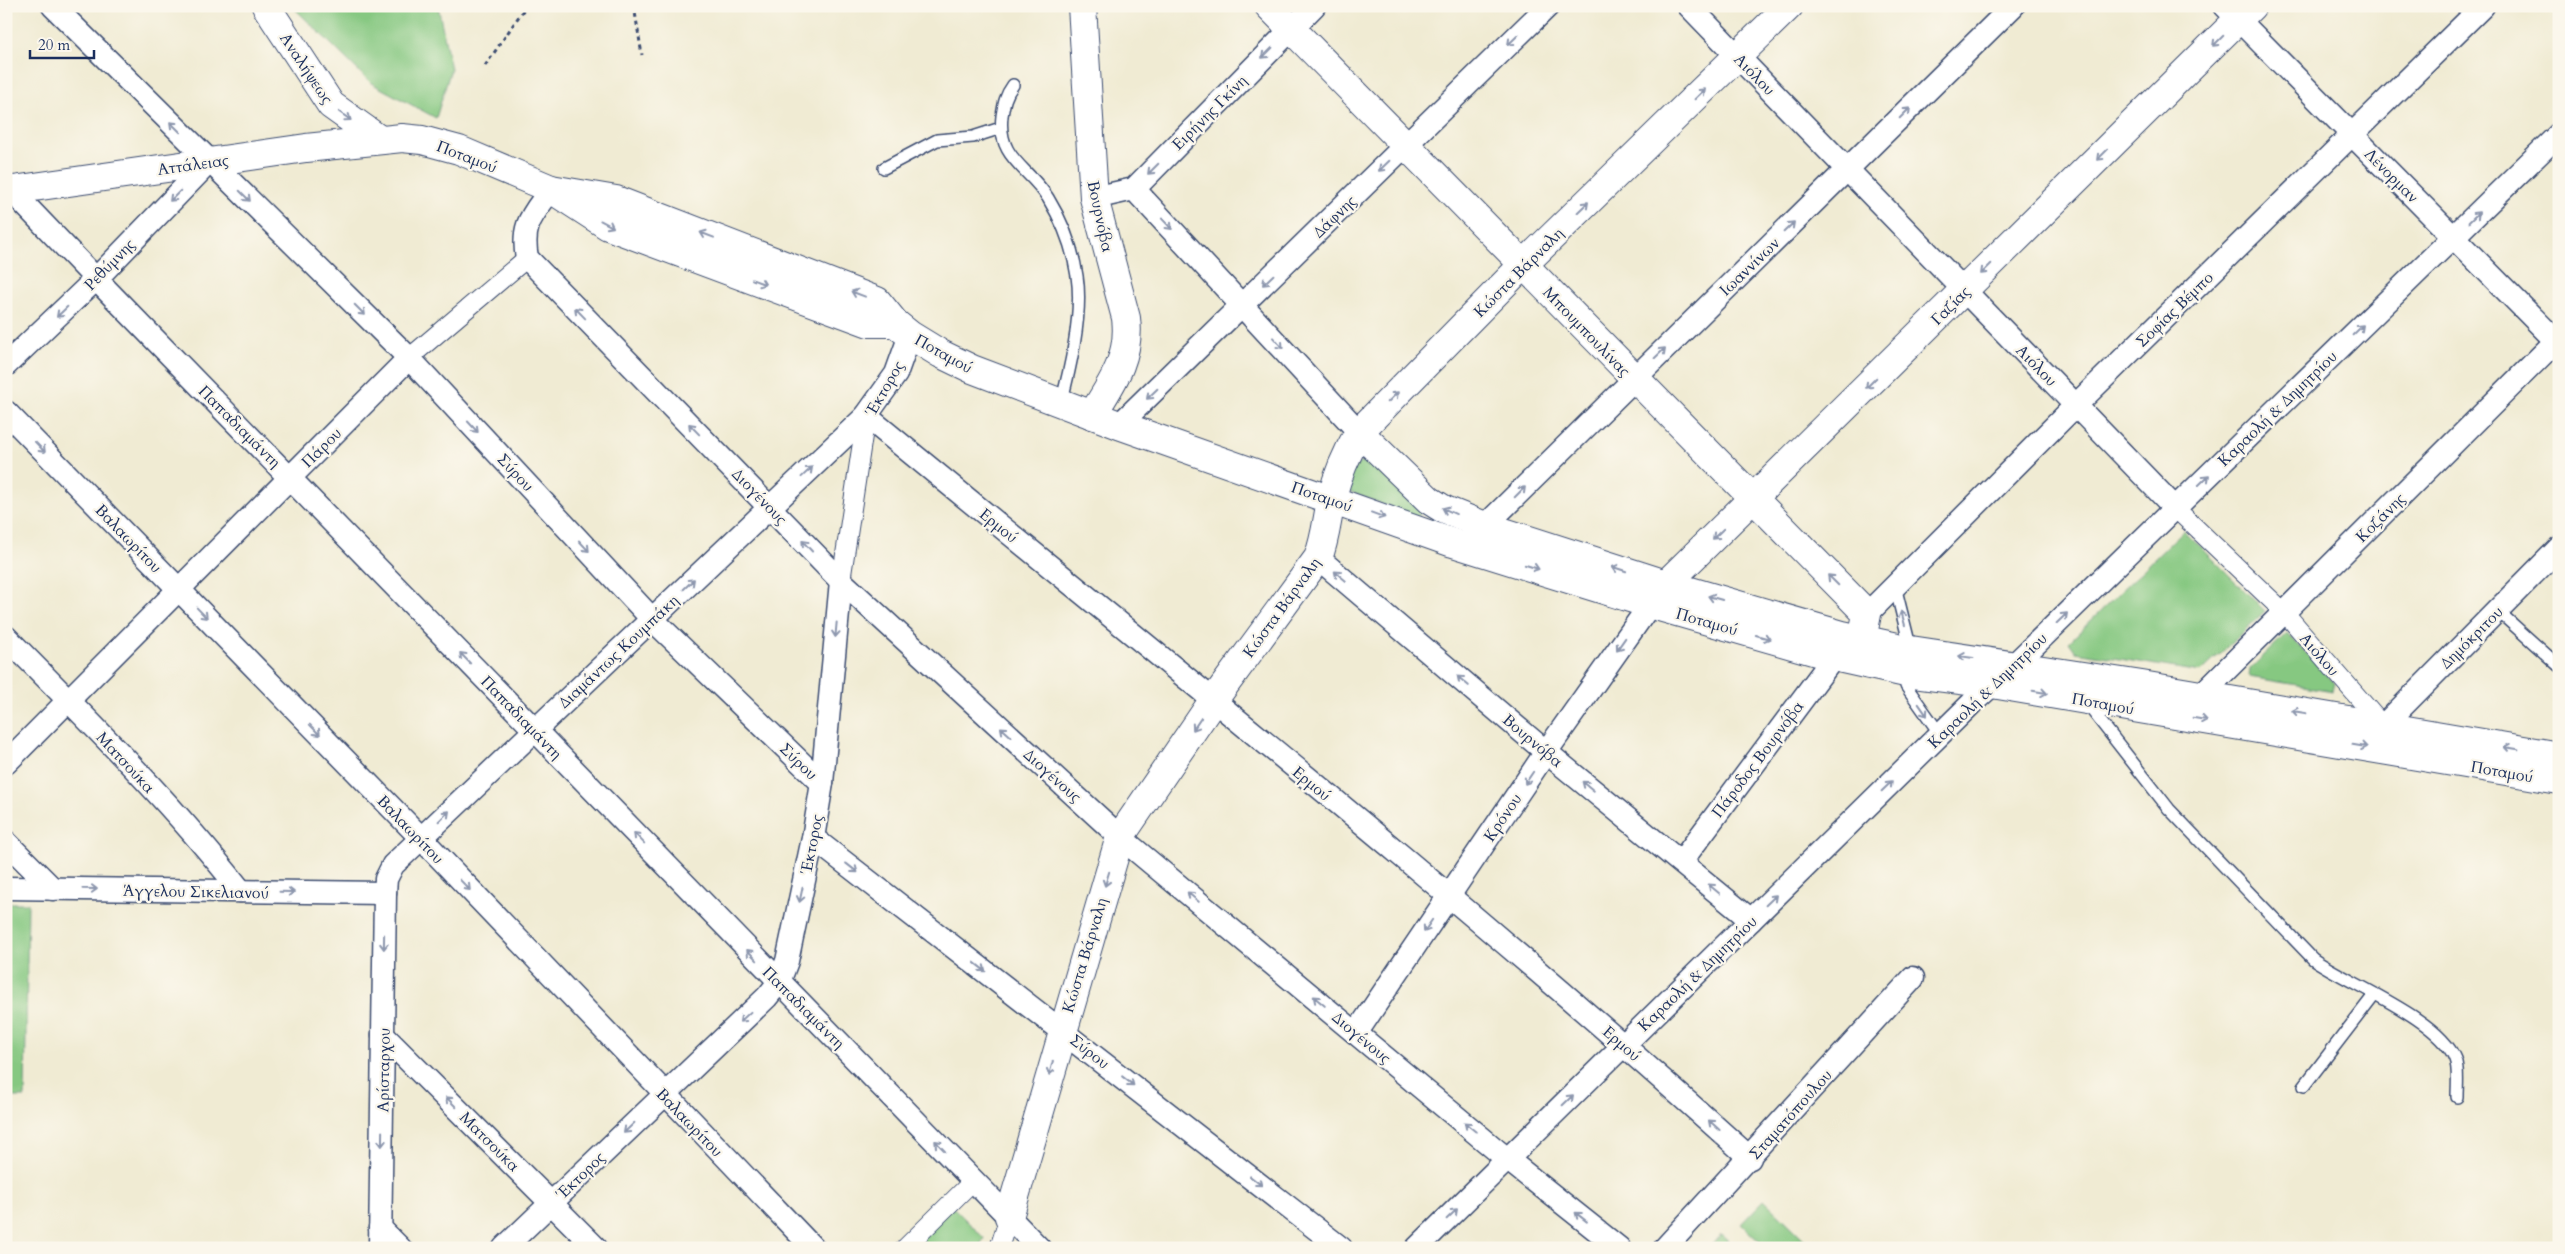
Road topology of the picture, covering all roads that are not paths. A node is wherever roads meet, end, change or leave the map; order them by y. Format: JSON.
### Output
{"nodes":[{"id":1,"x":54,"y":6,"type":"edge"},
{"id":2,"x":266,"y":6,"type":"edge"},
{"id":3,"x":1269,"y":6,"type":"edge"},
{"id":4,"x":1314,"y":6,"type":"edge"},
{"id":5,"x":1548,"y":6,"type":"edge"},
{"id":6,"x":1689,"y":6,"type":"edge"},
{"id":7,"x":1789,"y":6,"type":"edge"},
{"id":8,"x":2013,"y":6,"type":"edge"},
{"id":9,"x":2482,"y":6,"type":"edge"},
{"id":10,"x":1084,"y":7,"type":"edge"},
{"id":11,"x":2239,"y":11,"type":"edge"},
{"id":12,"x":1291,"y":29,"type":"junction"},
{"id":13,"x":1738,"y":56,"type":"junction"},
{"id":14,"x":1013,"y":85,"type":"dead end"},
{"id":15,"x":1000,"y":128,"type":"junction"},
{"id":16,"x":2559,"y":134,"type":"edge"},
{"id":17,"x":2352,"y":135,"type":"junction"},
{"id":18,"x":380,"y":140,"type":"junction"},
{"id":19,"x":1406,"y":145,"type":"junction"},
{"id":20,"x":210,"y":162,"type":"junction"},
{"id":21,"x":884,"y":168,"type":"dead end"},
{"id":22,"x":1848,"y":169,"type":"junction"},
{"id":23,"x":8,"y":188,"type":"edge"},
{"id":24,"x":1134,"y":188,"type":"junction"},
{"id":25,"x":551,"y":189,"type":"junction"},
{"id":26,"x":1094,"y":198,"type":"junction"},
{"id":27,"x":2453,"y":237,"type":"junction"},
{"id":28,"x":527,"y":258,"type":"junction"},
{"id":29,"x":1523,"y":265,"type":"junction"},
{"id":30,"x":96,"y":279,"type":"junction"},
{"id":31,"x":1965,"y":290,"type":"junction"},
{"id":32,"x":1243,"y":305,"type":"junction"},
{"id":33,"x":903,"y":329,"type":"junction"},
{"id":34,"x":2558,"y":341,"type":"edge"},
{"id":35,"x":409,"y":358,"type":"junction"},
{"id":36,"x":6,"y":365,"type":"edge"},
{"id":37,"x":1634,"y":378,"type":"junction"},
{"id":38,"x":1061,"y":403,"type":"junction"},
{"id":39,"x":2076,"y":405,"type":"junction"},
{"id":40,"x":6,"y":412,"type":"edge"},
{"id":41,"x":1092,"y":415,"type":"junction"},
{"id":42,"x":866,"y":416,"type":"junction"},
{"id":43,"x":1119,"y":425,"type":"junction"},
{"id":44,"x":1359,"y":432,"type":"junction"},
{"id":45,"x":291,"y":477,"type":"junction"},
{"id":46,"x":1332,"y":500,"type":"junction"},
{"id":47,"x":1753,"y":500,"type":"junction"},
{"id":48,"x":770,"y":507,"type":"junction"},
{"id":49,"x":2175,"y":508,"type":"junction"},
{"id":50,"x":1485,"y":526,"type":"junction"},
{"id":51,"x":2559,"y":548,"type":"edge"},
{"id":52,"x":1318,"y":558,"type":"junction"},
{"id":53,"x":840,"y":581,"type":"junction"},
{"id":54,"x":1895,"y":586,"type":"junction"},
{"id":55,"x":179,"y":589,"type":"junction"},
{"id":56,"x":1658,"y":594,"type":"junction"},
{"id":57,"x":2498,"y":611,"type":"junction"},
{"id":58,"x":2285,"y":613,"type":"junction"},
{"id":59,"x":652,"y":619,"type":"junction"},
{"id":60,"x":1865,"y":627,"type":"junction"},
{"id":61,"x":6,"y":637,"type":"edge"},
{"id":62,"x":1912,"y":650,"type":"junction"},
{"id":63,"x":1834,"y":657,"type":"junction"},
{"id":64,"x":2015,"y":664,"type":"junction"},
{"id":65,"x":2559,"y":666,"type":"edge"},
{"id":66,"x":1897,"y":678,"type":"junction"},
{"id":67,"x":1992,"y":684,"type":"junction"},
{"id":68,"x":2201,"y":695,"type":"junction"},
{"id":69,"x":2083,"y":699,"type":"junction"},
{"id":70,"x":69,"y":700,"type":"junction"},
{"id":71,"x":1213,"y":701,"type":"junction"},
{"id":72,"x":2383,"y":726,"type":"junction"},
{"id":73,"x":534,"y":730,"type":"junction"},
{"id":74,"x":1940,"y":734,"type":"junction"},
{"id":75,"x":1546,"y":752,"type":"junction"},
{"id":76,"x":2559,"y":756,"type":"edge"},
{"id":77,"x":6,"y":763,"type":"edge"},
{"id":78,"x":2559,"y":780,"type":"edge"},
{"id":79,"x":822,"y":783,"type":"junction"},
{"id":80,"x":1120,"y":836,"type":"junction"},
{"id":81,"x":421,"y":838,"type":"junction"},
{"id":82,"x":813,"y":838,"type":"junction"},
{"id":83,"x":6,"y":842,"type":"edge"},
{"id":84,"x":1681,"y":862,"type":"junction"},
{"id":85,"x":6,"y":888,"type":"edge"},
{"id":86,"x":53,"y":889,"type":"junction"},
{"id":87,"x":241,"y":891,"type":"junction"},
{"id":88,"x":385,"y":893,"type":"junction"},
{"id":89,"x":1448,"y":896,"type":"junction"},
{"id":90,"x":1751,"y":920,"type":"junction"},
{"id":91,"x":1913,"y":978,"type":"dead end"},
{"id":92,"x":780,"y":982,"type":"junction"},
{"id":93,"x":2374,"y":995,"type":"junction"},
{"id":94,"x":1062,"y":1030,"type":"junction"},
{"id":95,"x":1357,"y":1032,"type":"junction"},
{"id":96,"x":383,"y":1035,"type":"junction"},
{"id":97,"x":1624,"y":1044,"type":"junction"},
{"id":98,"x":2304,"y":1086,"type":"dead end"},
{"id":99,"x":664,"y":1094,"type":"junction"},
{"id":100,"x":2457,"y":1097,"type":"dead end"},
{"id":101,"x":1750,"y":1158,"type":"junction"},
{"id":102,"x":1508,"y":1159,"type":"junction"},
{"id":103,"x":974,"y":1180,"type":"junction"},
{"id":104,"x":552,"y":1202,"type":"junction"},
{"id":105,"x":1009,"y":1217,"type":"junction"},
{"id":106,"x":380,"y":1238,"type":"edge"},
{"id":107,"x":400,"y":1248,"type":"edge"},
{"id":108,"x":504,"y":1248,"type":"edge"},
{"id":109,"x":596,"y":1248,"type":"edge"},
{"id":110,"x":813,"y":1248,"type":"edge"},
{"id":111,"x":905,"y":1248,"type":"edge"},
{"id":112,"x":999,"y":1248,"type":"edge"},
{"id":113,"x":1039,"y":1248,"type":"edge"},
{"id":114,"x":1341,"y":1248,"type":"edge"},
{"id":115,"x":1417,"y":1248,"type":"edge"},
{"id":116,"x":1619,"y":1248,"type":"edge"},
{"id":117,"x":1665,"y":1248,"type":"edge"}],
"edges":[{"from":20,"to":1,"type":"street","name":"Σύρου","one_way":true},
{"from":2,"to":18,"type":"street","name":"Αναλήψεως","one_way":true},
{"from":3,"to":12,"type":"street","name":"Μπουμπουλίνας"},
{"from":4,"to":12,"type":"street","name":"Ειρήνης Γκίνη"},
{"from":5,"to":19,"type":"street","name":"Δάφνης","one_way":true},
{"from":6,"to":13,"type":"street","name":"Αιόλου"},
{"from":7,"to":13,"type":"street","name":"Κώστα Βάρναλη"},
{"from":22,"to":8,"type":"street","name":"Ιωαννίνων","one_way":true},
{"from":9,"to":17,"type":"street","name":"Σοφίας Βέμπο"},
{"from":10,"to":26,"type":"street","name":"Βουρνόβα"},
{"from":11,"to":17,"type":"street","name":"Λένορμαν"},
{"from":11,"to":31,"type":"street","name":"Γαζίας","one_way":true},
{"from":12,"to":19,"type":"street","name":"Μπουμπουλίνας"},
{"from":12,"to":24,"type":"street","name":"Ειρήνης Γκίνη","one_way":true},
{"from":13,"to":22,"type":"street","name":"Αιόλου"},
{"from":29,"to":13,"type":"street","name":"Κώστα Βάρναλη","one_way":true},
{"from":14,"to":15,"type":"lane"},
{"from":15,"to":21,"type":"lane"},
{"from":15,"to":38,"type":"lane"},
{"from":27,"to":16,"type":"street","name":"Καραολή & Δημητρίου","one_way":true},
{"from":17,"to":27,"type":"street","name":"Λένορμαν"},
{"from":17,"to":39,"type":"street","name":"Σοφίας Βέμπο"},
{"from":18,"to":20,"type":"street","name":"Αττάλειας"},
{"from":18,"to":25,"type":"street","name":"Ποταμού"},
{"from":19,"to":29,"type":"street","name":"Μπουμπουλίνας"},
{"from":19,"to":32,"type":"street","name":"Δάφνης","one_way":true},
{"from":20,"to":23,"type":"street","name":"Αττάλειας"},
{"from":20,"to":30,"type":"street","name":"Ρεθύμνης","one_way":true},
{"from":20,"to":35,"type":"street","name":"Σύρου","one_way":true},
{"from":22,"to":31,"type":"street","name":"Αιόλου"},
{"from":37,"to":22,"type":"street","name":"Ιωαννίνων","one_way":true},
{"from":23,"to":30,"type":"street","name":"Παπαδιαμάντη"},
{"from":24,"to":26,"type":"street"},
{"from":24,"to":32,"type":"street","one_way":true},
{"from":25,"to":28,"type":"street"},
{"from":25,"to":33,"type":"street","name":"Ποταμού"},
{"from":26,"to":41,"type":"street","name":"Βουρνόβα"},
{"from":27,"to":34,"type":"street","name":"Λένορμαν"},
{"from":49,"to":27,"type":"street","name":"Καραολή & Δημητρίου","one_way":true},
{"from":28,"to":35,"type":"street","name":"Πάρου"},
{"from":48,"to":28,"type":"street","name":"Διογένους","one_way":true},
{"from":29,"to":37,"type":"street","name":"Μπουμπουλίνας"},
{"from":44,"to":29,"type":"street","name":"Κώστα Βάρναλη","one_way":true},
{"from":30,"to":36,"type":"street","name":"Ρεθύμνης","one_way":true},
{"from":30,"to":45,"type":"street","name":"Παπαδιαμάντη"},
{"from":31,"to":39,"type":"street","name":"Αιόλου"},
{"from":31,"to":47,"type":"street","name":"Γαζίας","one_way":true},
{"from":32,"to":43,"type":"street","name":"Δάφνης","one_way":true},
{"from":32,"to":44,"type":"street","one_way":true},
{"from":33,"to":38,"type":"street","name":"Ποταμού"},
{"from":33,"to":42,"type":"street","name":"Έκτορος"},
{"from":34,"to":58,"type":"street","name":"Κοζάνης"},
{"from":35,"to":45,"type":"street","name":"Πάρου"},
{"from":35,"to":59,"type":"street","name":"Σύρου","one_way":true},
{"from":37,"to":47,"type":"street","name":"Μπουμπουλίνας"},
{"from":50,"to":37,"type":"street","name":"Ιωαννίνων","one_way":true},
{"from":38,"to":41,"type":"street","name":"Ποταμού"},
{"from":39,"to":49,"type":"street","name":"Αιόλου"},
{"from":39,"to":54,"type":"street","name":"Σοφίας Βέμπο"},
{"from":40,"to":55,"type":"street","name":"Βαλαωρίτου","one_way":true},
{"from":41,"to":43,"type":"street","name":"Ποταμού"},
{"from":48,"to":42,"type":"street","name":"Διαμάντως Κουμπάκη","one_way":true},
{"from":42,"to":53,"type":"street","name":"Έκτορος"},
{"from":42,"to":71,"type":"street","name":"Ερμού"},
{"from":43,"to":46,"type":"street","name":"Ποταμού"},
{"from":44,"to":46,"type":"street","name":"Κώστα Βάρναλη"},
{"from":50,"to":44,"type":"street","name":"Ποταμού","one_way":true},
{"from":45,"to":55,"type":"street","name":"Πάρου"},
{"from":73,"to":45,"type":"street","name":"Παπαδιαμάντη","one_way":true},
{"from":46,"to":52,"type":"street","name":"Κώστα Βάρναλη"},
{"from":46,"to":56,"type":"street","name":"Ποταμού","one_way":true},
{"from":47,"to":56,"type":"street","name":"Γαζίας","one_way":true},
{"from":60,"to":47,"type":"street","name":"Μπουμπουλίνας","one_way":true},
{"from":53,"to":48,"type":"street","name":"Διογένους","one_way":true},
{"from":59,"to":48,"type":"street","name":"Διαμάντως Κουμπάκη","one_way":true},
{"from":49,"to":58,"type":"street","name":"Αιόλου"},
{"from":64,"to":49,"type":"street","name":"Καραολή & Δημητρίου","one_way":true},
{"from":56,"to":50,"type":"street","name":"Ποταμού","one_way":true},
{"from":51,"to":57,"type":"street","name":"Δημόκριτου"},
{"from":52,"to":71,"type":"street","name":"Κώστα Βάρναλη"},
{"from":75,"to":52,"type":"street","name":"Βουρνόβα","one_way":true},
{"from":53,"to":79,"type":"street","name":"Έκτορος","one_way":true},
{"from":80,"to":53,"type":"street","name":"Διογένους","one_way":true},
{"from":54,"to":60,"type":"street","name":"Σοφίας Βέμπο"},
{"from":62,"to":54,"type":"lane","one_way":true},
{"from":55,"to":70,"type":"street","name":"Πάρου"},
{"from":55,"to":81,"type":"street","name":"Βαλαωρίτου","one_way":true},
{"from":60,"to":56,"type":"street","name":"Ποταμού","one_way":true},
{"from":56,"to":63,"type":"street","name":"Ποταμού","one_way":true},
{"from":56,"to":75,"type":"street","name":"Κρόνου","one_way":true},
{"from":57,"to":65,"type":"lane"},
{"from":57,"to":72,"type":"street","name":"Δημόκριτου"},
{"from":58,"to":68,"type":"street","name":"Κοζάνης"},
{"from":58,"to":72,"type":"street","name":"Αιόλου"},
{"from":59,"to":73,"type":"street","name":"Διαμάντως Κουμπάκη"},
{"from":59,"to":79,"type":"street","name":"Σύρου"},
{"from":60,"to":62,"type":"street","name":"Ποταμού"},
{"from":61,"to":70,"type":"street","name":"Ματσούκα"},
{"from":64,"to":62,"type":"street","name":"Ποταμού","one_way":true},
{"from":63,"to":66,"type":"street","name":"Ποταμού"},
{"from":63,"to":84,"type":"street","name":"Πάροδος Βουρνόβα"},
{"from":64,"to":67,"type":"street","name":"Καραολή & Δημητρίου"},
{"from":64,"to":68,"type":"street","name":"Ποταμού"},
{"from":66,"to":67,"type":"street","name":"Ποταμού"},
{"from":66,"to":74,"type":"lane","one_way":true},
{"from":67,"to":69,"type":"street","name":"Ποταμού","one_way":true},
{"from":67,"to":74,"type":"street","name":"Καραολή & Δημητρίου"},
{"from":72,"to":68,"type":"street","name":"Ποταμού","one_way":true},
{"from":69,"to":78,"type":"street","name":"Ποταμού","one_way":true},
{"from":69,"to":93,"type":"lane"},
{"from":70,"to":77,"type":"street","name":"Πάρου"},
{"from":70,"to":87,"type":"street","name":"Ματσούκα"},
{"from":71,"to":80,"type":"street","name":"Κώστα Βάρναλη","one_way":true},
{"from":71,"to":89,"type":"street","name":"Ερμού"},
{"from":76,"to":72,"type":"street","name":"Ποταμού","one_way":true},
{"from":81,"to":73,"type":"street","name":"Διαμάντως Κουμπάκη","one_way":true},
{"from":92,"to":73,"type":"street","name":"Παπαδιαμάντη","one_way":true},
{"from":90,"to":74,"type":"street","name":"Καραολή & Δημητρίου","one_way":true},
{"from":84,"to":75,"type":"street","name":"Βουρνόβα","one_way":true},
{"from":75,"to":89,"type":"street","name":"Κρόνου","one_way":true},
{"from":79,"to":82,"type":"street","name":"Έκτορος"},
{"from":80,"to":94,"type":"street","name":"Κώστα Βάρναλη","one_way":true},
{"from":95,"to":80,"type":"street","name":"Διογένους","one_way":true},
{"from":81,"to":88,"type":"street","name":"Διαμάντως Κουμπάκη"},
{"from":81,"to":99,"type":"street","name":"Βαλαωρίτου","one_way":true},
{"from":82,"to":92,"type":"street","name":"Έκτορος","one_way":true},
{"from":82,"to":94,"type":"street","name":"Σύρου","one_way":true},
{"from":83,"to":86,"type":"street"},
{"from":90,"to":84,"type":"street","name":"Βουρνόβα","one_way":true},
{"from":85,"to":86,"type":"street","name":"Άγγελου Σικελιανού"},
{"from":86,"to":87,"type":"street","name":"Άγγελου Σικελιανού","one_way":true},
{"from":87,"to":88,"type":"street","name":"Άγγελου Σικελιανού","one_way":true},
{"from":88,"to":96,"type":"street","name":"Αρίσταρχου","one_way":true},
{"from":89,"to":95,"type":"street","name":"Κρόνου","one_way":true},
{"from":89,"to":97,"type":"street","name":"Ερμού"},
{"from":90,"to":97,"type":"street","name":"Καραολή & Δημητρίου"},
{"from":91,"to":101,"type":"street","name":"Σταματόπουλου"},
{"from":92,"to":99,"type":"street","name":"Έκτορος","one_way":true},
{"from":103,"to":92,"type":"street","name":"Παπαδιαμάντη","one_way":true},
{"from":93,"to":98,"type":"lane"},
{"from":93,"to":100,"type":"lane"},
{"from":94,"to":105,"type":"street","name":"Κώστα Βάρναλη","one_way":true},
{"from":94,"to":114,"type":"street","name":"Σύρου","one_way":true},
{"from":102,"to":95,"type":"street","name":"Διογένους","one_way":true},
{"from":104,"to":96,"type":"street","name":"Ματσούκα","one_way":true},
{"from":96,"to":106,"type":"street","name":"Αρίσταρχου","one_way":true},
{"from":101,"to":97,"type":"street","name":"Ερμού","one_way":true},
{"from":102,"to":97,"type":"street","name":"Καραολή & Δημητρίου","one_way":true},
{"from":99,"to":104,"type":"street","name":"Έκτορος","one_way":true},
{"from":99,"to":110,"type":"street","name":"Βαλαωρίτου"},
{"from":101,"to":117,"type":"street","name":"Σταματόπουλου"},
{"from":115,"to":102,"type":"street","name":"Καραολή & Δημητρίου","one_way":true},
{"from":116,"to":102,"type":"street","name":"Διογένους","one_way":true},
{"from":103,"to":105,"type":"street","name":"Παπαδιαμάντη"},
{"from":103,"to":111,"type":"street"},
{"from":104,"to":108,"type":"street","name":"Έκτορος"},
{"from":104,"to":109,"type":"street","name":"Ματσούκα"},
{"from":105,"to":112,"type":"street","name":"Κώστα Βάρναλη"},
{"from":105,"to":113,"type":"street","name":"Παπαδιαμάντη"},
{"from":106,"to":107,"type":"street"}]}
